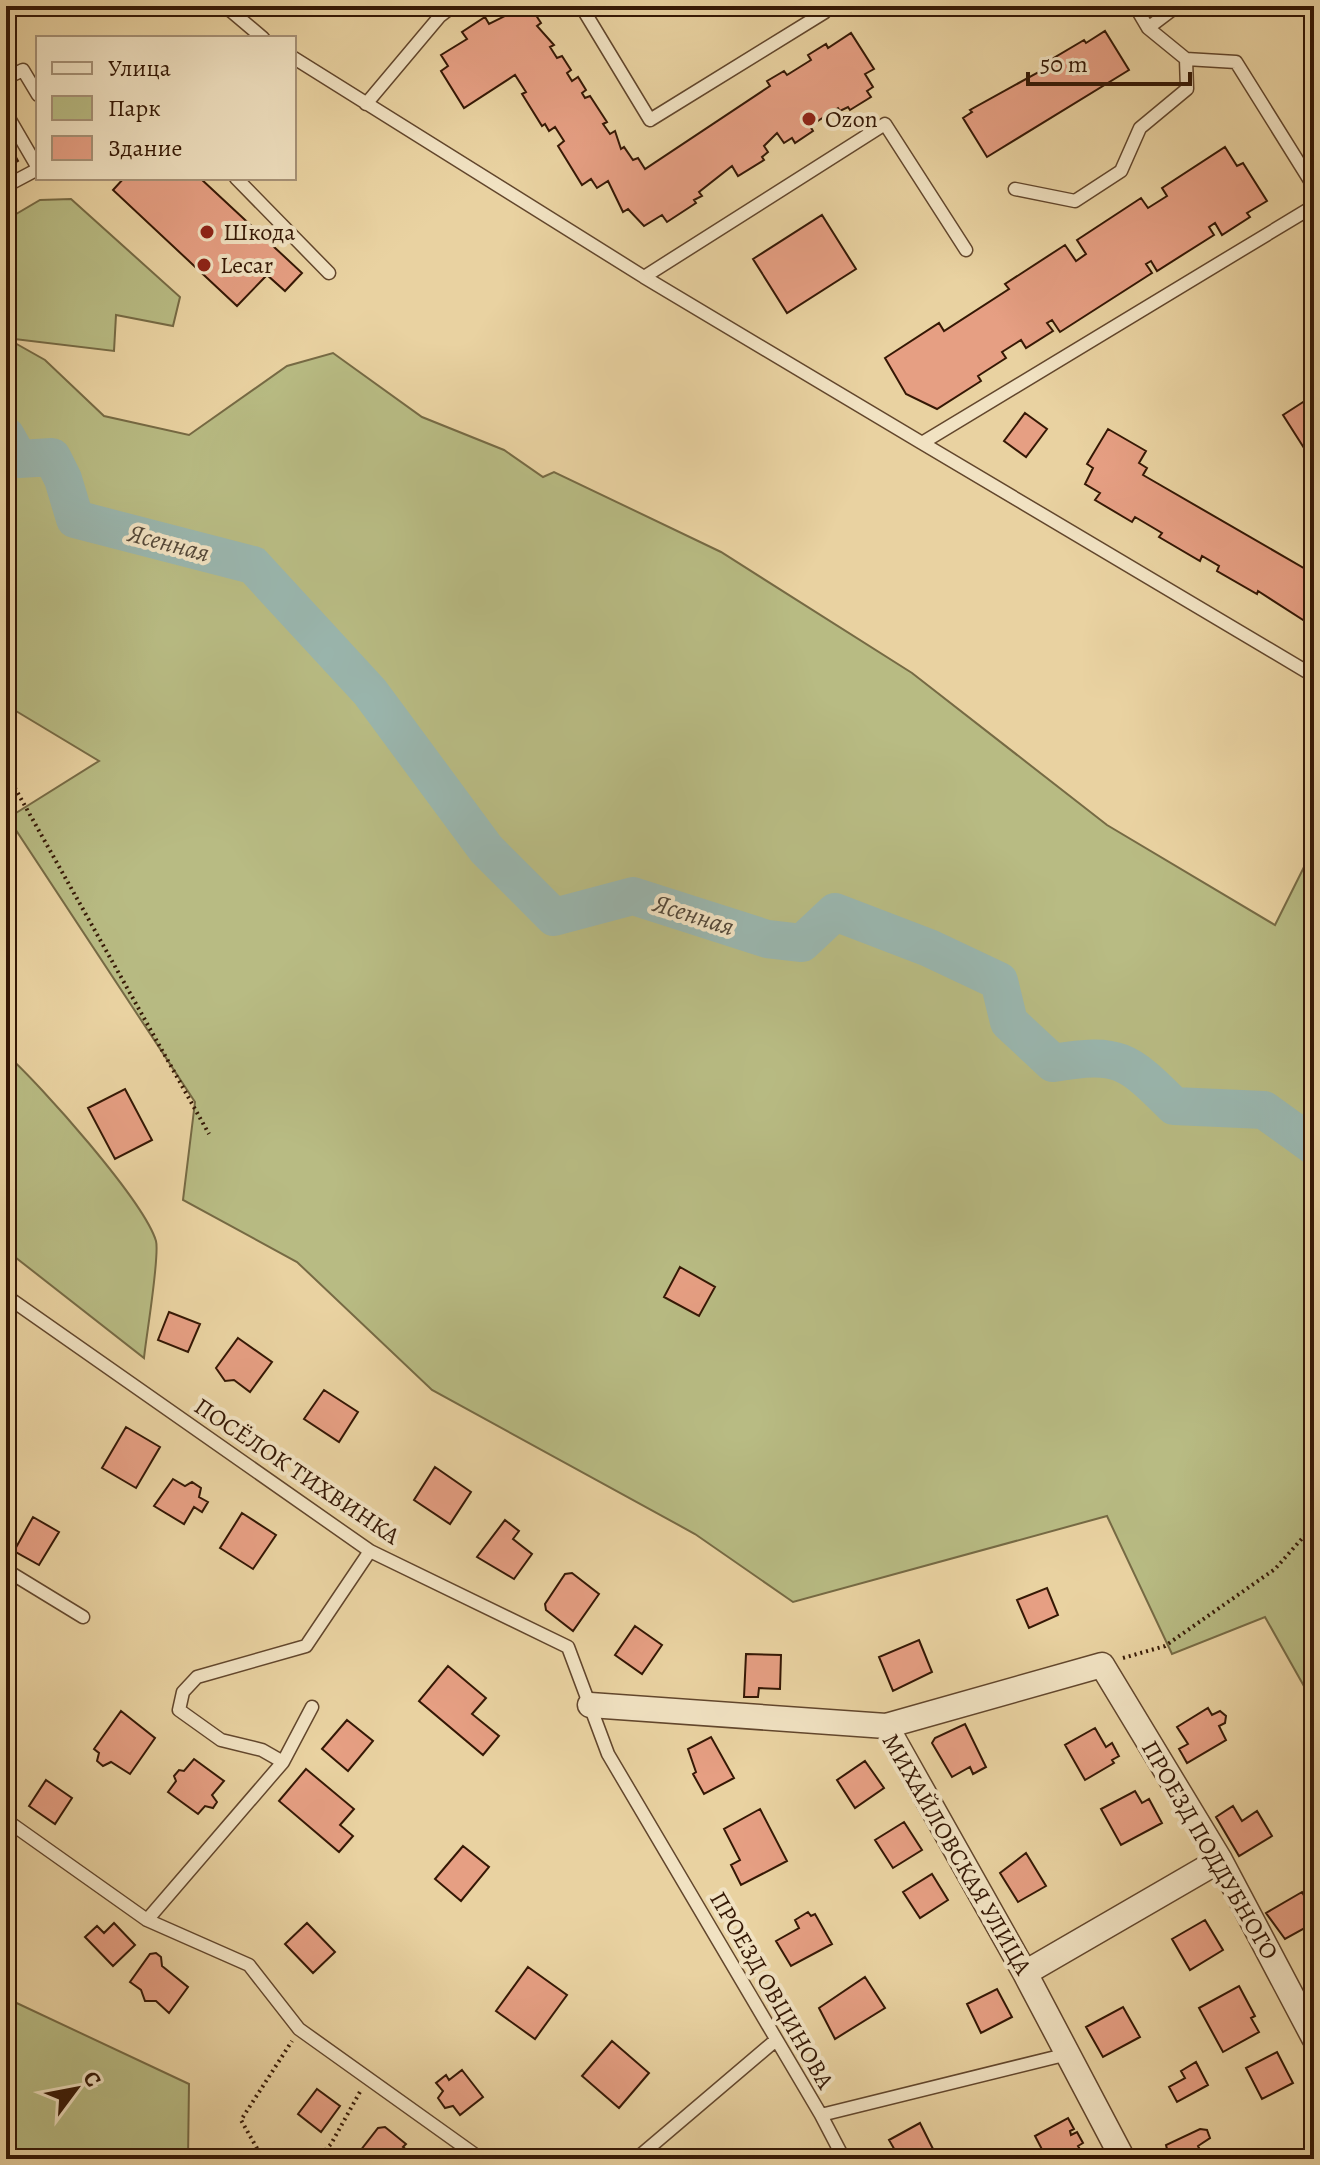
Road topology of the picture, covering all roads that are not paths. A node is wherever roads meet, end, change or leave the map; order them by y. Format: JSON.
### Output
{"nodes":[{"id":1,"x":225,"y":6,"type":"edge"},
{"id":2,"x":453,"y":6,"type":"edge"},
{"id":3,"x":581,"y":6,"type":"edge"},
{"id":4,"x":1135,"y":6,"type":"edge"},
{"id":5,"x":1177,"y":6,"type":"edge"},
{"id":6,"x":825,"y":12,"type":"dead end"},
{"id":7,"x":1148,"y":28,"type":"junction"},
{"id":8,"x":261,"y":36,"type":"edge"},
{"id":9,"x":296,"y":59,"type":"edge"},
{"id":10,"x":1186,"y":59,"type":"junction"},
{"id":11,"x":6,"y":78,"type":"edge"},
{"id":12,"x":36,"y":92,"type":"edge"},
{"id":13,"x":366,"y":104,"type":"junction"},
{"id":14,"x":6,"y":113,"type":"edge"},
{"id":15,"x":36,"y":166,"type":"edge"},
{"id":16,"x":36,"y":170,"type":"edge"},
{"id":17,"x":238,"y":180,"type":"edge"},
{"id":18,"x":6,"y":186,"type":"edge"},
{"id":19,"x":1314,"y":187,"type":"edge"},
{"id":20,"x":1015,"y":189,"type":"dead end"},
{"id":21,"x":1314,"y":206,"type":"edge"},
{"id":22,"x":966,"y":250,"type":"dead end"},
{"id":23,"x":329,"y":273,"type":"dead end"},
{"id":24,"x":644,"y":277,"type":"junction"},
{"id":25,"x":922,"y":443,"type":"junction"},
{"id":26,"x":1314,"y":676,"type":"edge"},
{"id":27,"x":6,"y":1296,"type":"edge"},
{"id":28,"x":370,"y":1551,"type":"junction"},
{"id":29,"x":6,"y":1570,"type":"edge"},
{"id":30,"x":83,"y":1617,"type":"dead end"},
{"id":31,"x":590,"y":1705,"type":"junction"},
{"id":32,"x":312,"y":1707,"type":"dead end"},
{"id":33,"x":886,"y":1726,"type":"junction"},
{"id":34,"x":283,"y":1762,"type":"junction"},
{"id":35,"x":6,"y":1820,"type":"edge"},
{"id":36,"x":1220,"y":1860,"type":"junction"},
{"id":37,"x":147,"y":1920,"type":"junction"},
{"id":38,"x":1025,"y":1973,"type":"junction"},
{"id":39,"x":1314,"y":2038,"type":"edge"},
{"id":40,"x":776,"y":2040,"type":"junction"},
{"id":41,"x":1068,"y":2054,"type":"junction"},
{"id":42,"x":821,"y":2115,"type":"junction"},
{"id":43,"x":481,"y":2159,"type":"edge"},
{"id":44,"x":636,"y":2159,"type":"edge"},
{"id":45,"x":844,"y":2159,"type":"edge"},
{"id":46,"x":1123,"y":2159,"type":"edge"}],
"edges":[{"from":1,"to":8,"type":"lane"},
{"from":2,"to":13,"type":"lane"},
{"from":3,"to":6,"type":"lane"},
{"from":4,"to":7,"type":"lane"},
{"from":5,"to":7,"type":"lane"},
{"from":7,"to":10,"type":"lane"},
{"from":9,"to":13,"type":"lane"},
{"from":10,"to":19,"type":"lane"},
{"from":10,"to":20,"type":"lane"},
{"from":11,"to":12,"type":"lane"},
{"from":13,"to":24,"type":"lane"},
{"from":14,"to":15,"type":"lane"},
{"from":16,"to":18,"type":"lane"},
{"from":17,"to":23,"type":"lane"},
{"from":21,"to":25,"type":"lane"},
{"from":22,"to":24,"type":"lane"},
{"from":24,"to":25,"type":"lane"},
{"from":25,"to":26,"type":"lane"},
{"from":27,"to":28,"type":"lane","name":"ПОСЁЛОК ТИХВИНКА"},
{"from":28,"to":31,"type":"lane","name":"ПОСЁЛОК ТИХВИНКА"},
{"from":28,"to":34,"type":"lane"},
{"from":29,"to":30,"type":"lane"},
{"from":31,"to":33,"type":"street","name":"МИХАЙЛОВСКАЯ УЛИЦА"},
{"from":31,"to":40,"type":"lane","name":"ПРОЕЗД ОВЦИНОВА"},
{"from":32,"to":34,"type":"lane"},
{"from":33,"to":36,"type":"street","name":"ПРОЕЗД ПОДДУБНОГО"},
{"from":33,"to":38,"type":"street","name":"МИХАЙЛОВСКАЯ УЛИЦА"},
{"from":34,"to":37,"type":"lane"},
{"from":35,"to":37,"type":"lane"},
{"from":36,"to":38,"type":"street"},
{"from":36,"to":39,"type":"street","name":"ПРОЕЗД ПОДДУБНОГО"},
{"from":37,"to":43,"type":"lane"},
{"from":38,"to":41,"type":"street","name":"МИХАЙЛОВСКАЯ УЛИЦА"},
{"from":40,"to":42,"type":"lane","name":"ПРОЕЗД ОВЦИНОВА"},
{"from":40,"to":44,"type":"lane"},
{"from":41,"to":42,"type":"lane","name":"ПРОЕЗД ОВЦИНОВА"},
{"from":41,"to":46,"type":"street","name":"МИХАЙЛОВСКАЯ УЛИЦА"},
{"from":42,"to":45,"type":"lane"}]}
